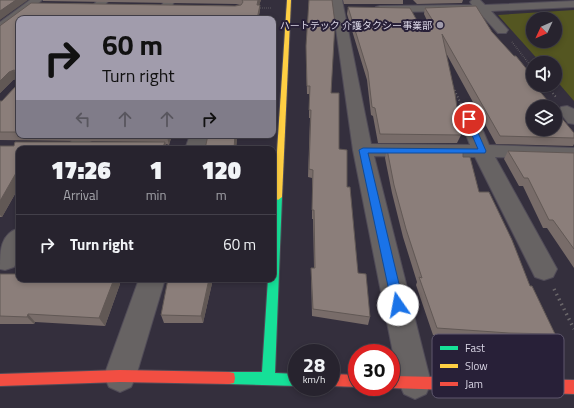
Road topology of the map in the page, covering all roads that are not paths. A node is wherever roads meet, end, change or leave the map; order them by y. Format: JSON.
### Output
{"nodes":[{"id":1,"x":288,"y":0,"type":"edge"},
{"id":2,"x":474,"y":0,"type":"edge"},
{"id":3,"x":544,"y":2,"type":"edge"},
{"id":4,"x":38,"y":3,"type":"edge"},
{"id":5,"x":102,"y":3,"type":"edge"},
{"id":6,"x":169,"y":3,"type":"edge"},
{"id":7,"x":574,"y":4,"type":"edge"},
{"id":8,"x":85,"y":5,"type":"edge"},
{"id":9,"x":115,"y":5,"type":"edge"},
{"id":10,"x":410,"y":5,"type":"edge"},
{"id":11,"x":152,"y":6,"type":"edge"},
{"id":12,"x":183,"y":6,"type":"edge"},
{"id":13,"x":341,"y":6,"type":"edge"},
{"id":14,"x":483,"y":8,"type":"junction"},
{"id":15,"x":369,"y":9,"type":"edge"},
{"id":16,"x":18,"y":16,"type":"edge"},
{"id":17,"x":89,"y":16,"type":"edge"},
{"id":18,"x":161,"y":16,"type":"edge"},
{"id":19,"x":16,"y":17,"type":"edge"},
{"id":20,"x":420,"y":23,"type":"edge"},
{"id":21,"x":0,"y":28,"type":"edge"},
{"id":22,"x":502,"y":30,"type":"road end"},
{"id":23,"x":469,"y":119,"type":"road end"},
{"id":24,"x":363,"y":150,"type":"junction"},
{"id":25,"x":482,"y":151,"type":"junction"},
{"id":26,"x":574,"y":154,"type":"edge"},
{"id":27,"x":276,"y":227,"type":"edge"},
{"id":28,"x":16,"y":242,"type":"edge"},
{"id":29,"x":5,"y":260,"type":"dead end"},
{"id":30,"x":544,"y":268,"type":"road end"},
{"id":31,"x":151,"y":282,"type":"edge"},
{"id":32,"x":273,"y":282,"type":"edge"},
{"id":33,"x":120,"y":376,"type":"junction"},
{"id":34,"x":268,"y":379,"type":"junction"},
{"id":35,"x":0,"y":380,"type":"edge"},
{"id":36,"x":288,"y":380,"type":"edge"},
{"id":37,"x":400,"y":382,"type":"edge"},
{"id":38,"x":415,"y":383,"type":"junction"},
{"id":39,"x":432,"y":383,"type":"edge"},
{"id":40,"x":564,"y":387,"type":"edge"},
{"id":41,"x":574,"y":387,"type":"edge"}],
"edges":[{"from":1,"to":27,"type":"street"},
{"from":2,"to":14,"type":"street"},
{"from":3,"to":7,"type":"street"},
{"from":3,"to":14,"type":"street"},
{"from":4,"to":16,"type":"street"},
{"from":5,"to":8,"type":"street"},
{"from":5,"to":9,"type":"street"},
{"from":5,"to":17,"type":"street"},
{"from":6,"to":11,"type":"street"},
{"from":6,"to":12,"type":"street"},
{"from":6,"to":18,"type":"street"},
{"from":10,"to":14,"type":"street"},
{"from":10,"to":15,"type":"street"},
{"from":10,"to":20,"type":"street"},
{"from":13,"to":24,"type":"street"},
{"from":14,"to":22,"type":"street"},
{"from":19,"to":21,"type":"street"},
{"from":23,"to":25,"type":"street"},
{"from":24,"to":25,"type":"street"},
{"from":24,"to":38,"type":"street"},
{"from":25,"to":26,"type":"street"},
{"from":25,"to":30,"type":"street"},
{"from":28,"to":29,"type":"street"},
{"from":31,"to":33,"type":"street"},
{"from":32,"to":34,"type":"street"},
{"from":33,"to":34,"type":"street"},
{"from":33,"to":35,"type":"street"},
{"from":34,"to":36,"type":"street"},
{"from":37,"to":38,"type":"street"},
{"from":38,"to":39,"type":"street"},
{"from":40,"to":41,"type":"street"}]}
